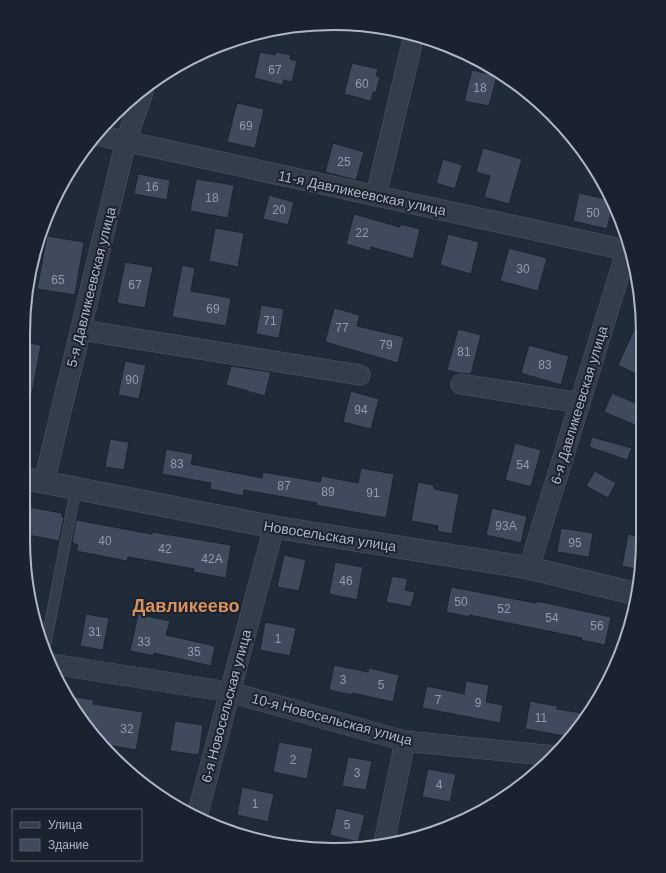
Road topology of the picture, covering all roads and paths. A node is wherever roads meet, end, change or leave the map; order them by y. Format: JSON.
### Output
{"nodes":[{"id":1,"x":413,"y":41,"type":"edge"},
{"id":2,"x":140,"y":99,"type":"edge"},
{"id":3,"x":103,"y":136,"type":"edge"},
{"id":4,"x":126,"y":141,"type":"junction"},
{"id":5,"x":376,"y":196,"type":"junction"},
{"id":6,"x":623,"y":245,"type":"edge"},
{"id":7,"x":626,"y":254,"type":"edge"},
{"id":8,"x":81,"y":330,"type":"junction"},
{"id":9,"x":360,"y":375,"type":"dead end"},
{"id":10,"x":461,"y":384,"type":"dead end"},
{"id":11,"x":580,"y":403,"type":"junction"},
{"id":12,"x":30,"y":479,"type":"edge"},
{"id":13,"x":44,"y":482,"type":"junction"},
{"id":14,"x":76,"y":488,"type":"junction"},
{"id":15,"x":274,"y":527,"type":"junction"},
{"id":16,"x":529,"y":568,"type":"junction"},
{"id":17,"x":631,"y":593,"type":"edge"},
{"id":18,"x":47,"y":639,"type":"edge"},
{"id":19,"x":57,"y":665,"type":"edge"},
{"id":20,"x":229,"y":692,"type":"junction"},
{"id":21,"x":405,"y":741,"type":"junction"},
{"id":22,"x":546,"y":755,"type":"edge"},
{"id":23,"x":198,"y":812,"type":"edge"},
{"id":24,"x":385,"y":838,"type":"edge"}],
"edges":[{"from":1,"to":5,"type":"street"},
{"from":2,"to":4,"type":"street","name":"5-я Давликеевская улица"},
{"from":3,"to":4,"type":"street","name":"11-я Давликеевская улица"},
{"from":4,"to":5,"type":"street","name":"11-я Давликеевская улица"},
{"from":4,"to":8,"type":"street","name":"5-я Давликеевская улица"},
{"from":5,"to":6,"type":"street","name":"11-я Давликеевская улица"},
{"from":7,"to":11,"type":"street","name":"6-я Давликеевская улица"},
{"from":8,"to":9,"type":"street"},
{"from":8,"to":13,"type":"street","name":"5-я Давликеевская улица"},
{"from":10,"to":11,"type":"street"},
{"from":11,"to":16,"type":"street","name":"6-я Давликеевская улица"},
{"from":12,"to":13,"type":"street","name":"Новосельская улица"},
{"from":13,"to":14,"type":"street","name":"Новосельская улица"},
{"from":14,"to":15,"type":"street","name":"Новосельская улица"},
{"from":14,"to":18,"type":"lane"},
{"from":15,"to":16,"type":"street","name":"Новосельская улица"},
{"from":15,"to":20,"type":"street","name":"6-я Новосельская улица"},
{"from":16,"to":17,"type":"street","name":"Новосельская улица"},
{"from":19,"to":20,"type":"street","name":"10-я Новосельская улица"},
{"from":20,"to":21,"type":"street","name":"10-я Новосельская улица"},
{"from":20,"to":23,"type":"street","name":"6-я Новосельская улица"},
{"from":21,"to":22,"type":"street","name":"10-я Новосельская улица"},
{"from":21,"to":24,"type":"street"}]}
